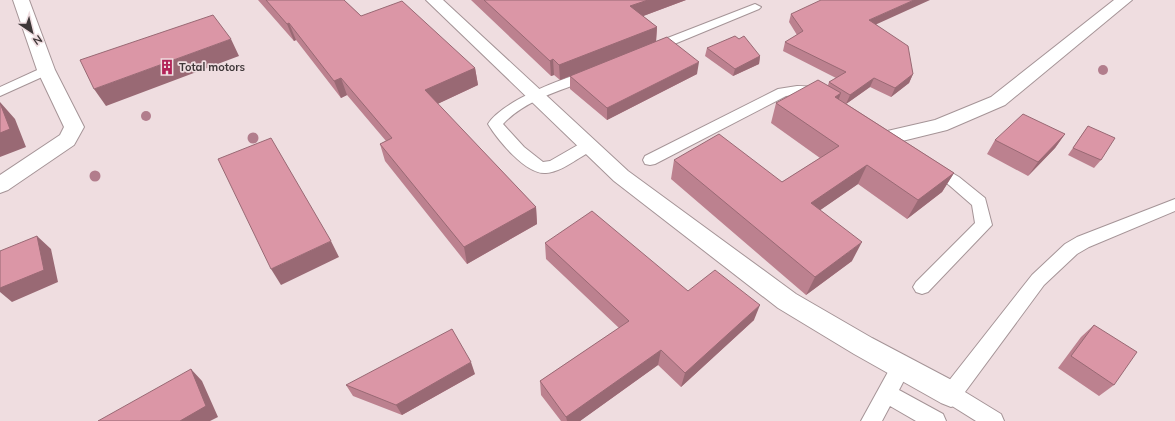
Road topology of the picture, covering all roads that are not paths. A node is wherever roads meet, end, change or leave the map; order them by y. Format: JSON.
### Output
{"nodes":[{"id":1,"x":21,"y":0,"type":"edge"},
{"id":2,"x":434,"y":0,"type":"edge"},
{"id":3,"x":1124,"y":0,"type":"edge"},
{"id":4,"x":755,"y":7,"type":"dead end"},
{"id":5,"x":638,"y":55,"type":"edge"},
{"id":6,"x":46,"y":70,"type":"junction"},
{"id":7,"x":602,"y":70,"type":"edge"},
{"id":8,"x":0,"y":92,"type":"edge"},
{"id":9,"x":536,"y":96,"type":"junction"},
{"id":10,"x":829,"y":101,"type":"edge"},
{"id":11,"x":883,"y":133,"type":"joint"},
{"id":12,"x":588,"y":146,"type":"junction"},
{"id":13,"x":650,"y":160,"type":"dead end"},
{"id":14,"x":0,"y":185,"type":"edge"},
{"id":15,"x":1175,"y":205,"type":"edge"},
{"id":16,"x":922,"y":287,"type":"dead end"},
{"id":17,"x":901,"y":367,"type":"junction"},
{"id":18,"x":888,"y":394,"type":"junction"},
{"id":19,"x":951,"y":394,"type":"junction"},
{"id":20,"x":871,"y":421,"type":"edge"},
{"id":21,"x":936,"y":421,"type":"edge"},
{"id":22,"x":994,"y":421,"type":"edge"}],
"edges":[{"from":1,"to":6,"type":"street"},
{"from":2,"to":9,"type":"street"},
{"from":3,"to":11,"type":"street"},
{"from":4,"to":5,"type":"lane"},
{"from":6,"to":8,"type":"lane"},
{"from":6,"to":14,"type":"street"},
{"from":7,"to":9,"type":"lane"},
{"from":9,"to":12,"type":"street"},
{"from":9,"to":12,"type":"lane"},
{"from":10,"to":13,"type":"lane"},
{"from":11,"to":16,"type":"lane"},
{"from":12,"to":17,"type":"street"},
{"from":15,"to":19,"type":"lane"},
{"from":17,"to":18,"type":"lane"},
{"from":17,"to":19,"type":"street"},
{"from":18,"to":20,"type":"lane"},
{"from":18,"to":21,"type":"lane"},
{"from":19,"to":22,"type":"lane"}]}
